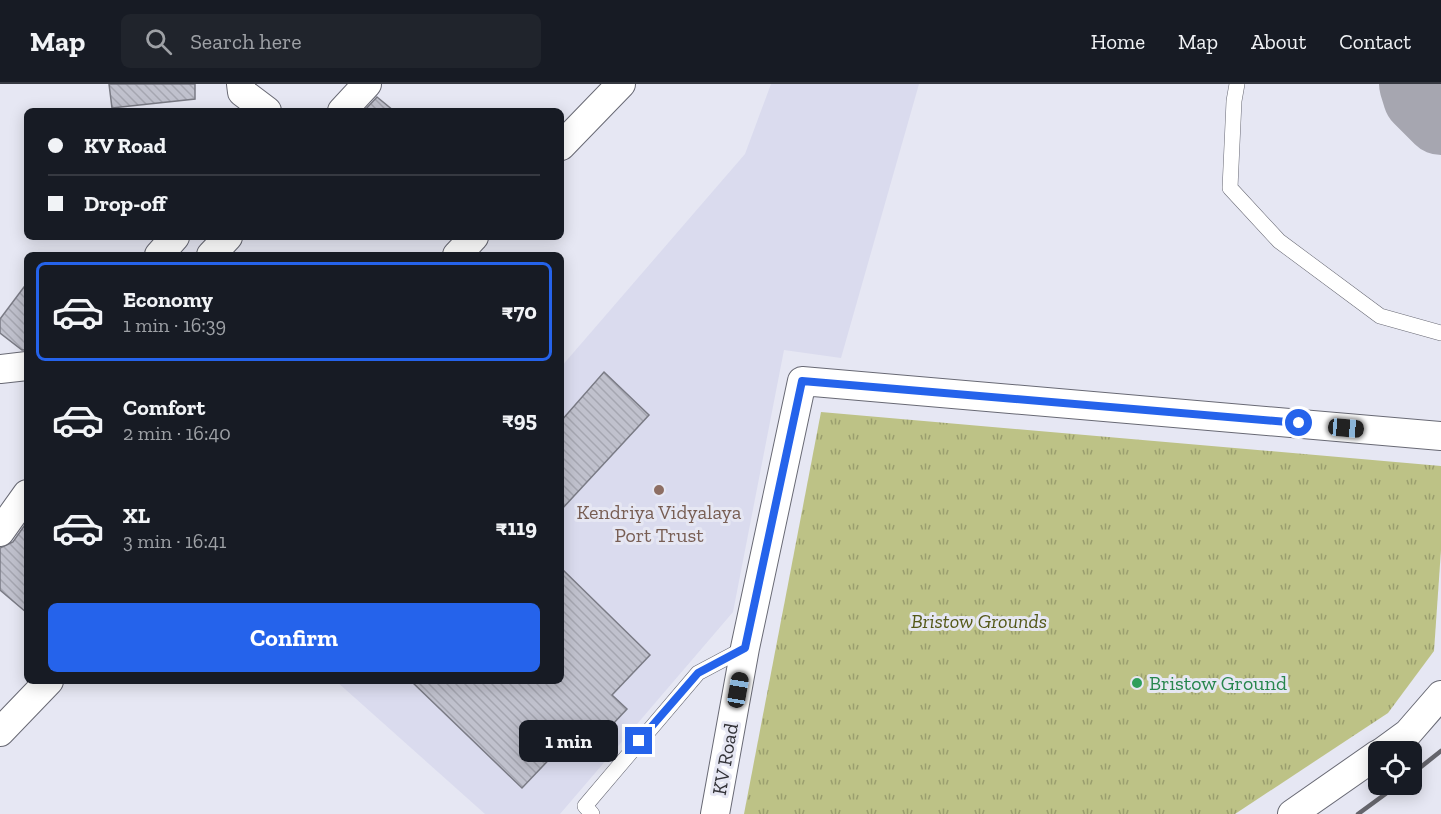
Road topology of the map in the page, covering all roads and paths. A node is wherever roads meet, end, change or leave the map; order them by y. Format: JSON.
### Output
{"nodes":[{"id":1,"x":241,"y":84,"type":"edge"},
{"id":2,"x":367,"y":84,"type":"edge"},
{"id":3,"x":621,"y":84,"type":"edge"},
{"id":4,"x":1237,"y":84,"type":"edge"},
{"id":5,"x":263,"y":108,"type":"edge"},
{"id":6,"x":345,"y":108,"type":"edge"},
{"id":7,"x":564,"y":143,"type":"edge"},
{"id":8,"x":172,"y":240,"type":"edge"},
{"id":9,"x":225,"y":240,"type":"edge"},
{"id":10,"x":471,"y":240,"type":"edge"},
{"id":11,"x":162,"y":252,"type":"edge"},
{"id":12,"x":214,"y":252,"type":"edge"},
{"id":13,"x":460,"y":252,"type":"edge"},
{"id":14,"x":1441,"y":333,"type":"edge"},
{"id":15,"x":24,"y":366,"type":"edge"},
{"id":16,"x":0,"y":369,"type":"edge"},
{"id":17,"x":1441,"y":436,"type":"edge"},
{"id":18,"x":24,"y":498,"type":"edge"},
{"id":19,"x":0,"y":532,"type":"edge"},
{"id":20,"x":745,"y":648,"type":"junction"},
{"id":21,"x":46,"y":684,"type":"edge"},
{"id":22,"x":1441,"y":695,"type":"edge"},
{"id":23,"x":0,"y":732,"type":"edge"},
{"id":24,"x":1397,"y":741,"type":"edge"},
{"id":25,"x":1368,"y":761,"type":"edge"},
{"id":26,"x":592,"y":814,"type":"edge"},
{"id":27,"x":715,"y":814,"type":"edge"},
{"id":28,"x":1292,"y":814,"type":"edge"}],
"edges":[{"from":1,"to":5,"type":"street"},
{"from":2,"to":6,"type":"street"},
{"from":3,"to":7,"type":"street"},
{"from":4,"to":14,"type":"lane"},
{"from":8,"to":11,"type":"street"},
{"from":9,"to":12,"type":"street"},
{"from":10,"to":13,"type":"street"},
{"from":15,"to":16,"type":"street"},
{"from":17,"to":20,"type":"street","name":"KV Road"},
{"from":18,"to":19,"type":"street"},
{"from":20,"to":26,"type":"lane"},
{"from":20,"to":27,"type":"street","name":"KV Road"},
{"from":21,"to":23,"type":"street"},
{"from":22,"to":24,"type":"street"},
{"from":25,"to":28,"type":"street"}]}
